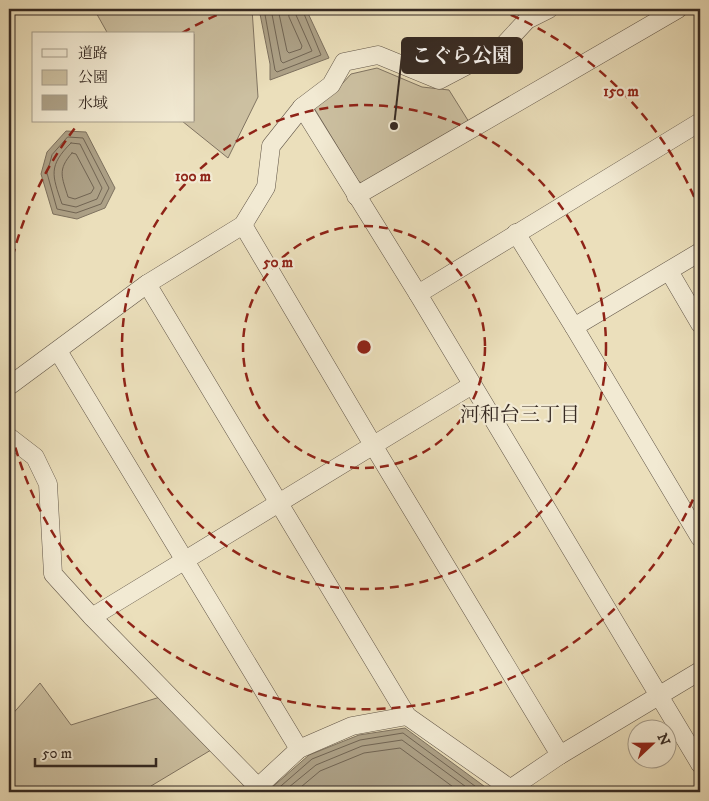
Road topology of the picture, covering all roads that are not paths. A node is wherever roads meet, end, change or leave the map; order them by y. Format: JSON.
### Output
{"nodes":[{"id":1,"x":550,"y":9,"type":"edge"},
{"id":2,"x":678,"y":9,"type":"edge"},
{"id":3,"x":302,"y":108,"type":"junction"},
{"id":4,"x":700,"y":122,"type":"edge"},
{"id":5,"x":356,"y":196,"type":"junction"},
{"id":6,"x":243,"y":225,"type":"junction"},
{"id":7,"x":516,"y":233,"type":"junction"},
{"id":8,"x":700,"y":252,"type":"edge"},
{"id":9,"x":669,"y":271,"type":"junction"},
{"id":10,"x":148,"y":284,"type":"junction"},
{"id":11,"x":418,"y":294,"type":"junction"},
{"id":12,"x":700,"y":324,"type":"edge"},
{"id":13,"x":574,"y":327,"type":"junction"},
{"id":14,"x":58,"y":351,"type":"junction"},
{"id":15,"x":472,"y":384,"type":"junction"},
{"id":16,"x":9,"y":386,"type":"edge"},
{"id":17,"x":9,"y":438,"type":"edge"},
{"id":18,"x":373,"y":445,"type":"junction"},
{"id":19,"x":279,"y":502,"type":"junction"},
{"id":20,"x":700,"y":538,"type":"edge"},
{"id":21,"x":184,"y":561,"type":"junction"},
{"id":22,"x":92,"y":617,"type":"junction"},
{"id":23,"x":700,"y":671,"type":"edge"},
{"id":24,"x":660,"y":697,"type":"junction"},
{"id":25,"x":407,"y":716,"type":"junction"},
{"id":26,"x":299,"y":749,"type":"junction"},
{"id":27,"x":560,"y":755,"type":"junction"},
{"id":28,"x":700,"y":764,"type":"edge"},
{"id":29,"x":513,"y":790,"type":"edge"}],
"edges":[{"from":1,"to":3,"type":"street"},
{"from":2,"to":5,"type":"street"},
{"from":3,"to":5,"type":"street"},
{"from":3,"to":6,"type":"street"},
{"from":4,"to":7,"type":"street"},
{"from":5,"to":11,"type":"street"},
{"from":6,"to":10,"type":"street"},
{"from":6,"to":18,"type":"street"},
{"from":7,"to":11,"type":"street"},
{"from":7,"to":13,"type":"street"},
{"from":8,"to":9,"type":"street"},
{"from":9,"to":12,"type":"street"},
{"from":9,"to":13,"type":"street"},
{"from":10,"to":14,"type":"street"},
{"from":10,"to":19,"type":"street"},
{"from":11,"to":15,"type":"street"},
{"from":13,"to":20,"type":"street"},
{"from":14,"to":16,"type":"street"},
{"from":14,"to":21,"type":"street"},
{"from":15,"to":18,"type":"street"},
{"from":15,"to":24,"type":"street"},
{"from":17,"to":22,"type":"street"},
{"from":18,"to":19,"type":"street"},
{"from":18,"to":27,"type":"street"},
{"from":19,"to":21,"type":"street"},
{"from":19,"to":25,"type":"street"},
{"from":21,"to":22,"type":"street"},
{"from":21,"to":26,"type":"street"},
{"from":22,"to":26,"type":"street"},
{"from":23,"to":24,"type":"street"},
{"from":24,"to":27,"type":"street"},
{"from":24,"to":28,"type":"street"},
{"from":25,"to":26,"type":"street"},
{"from":25,"to":29,"type":"street"},
{"from":27,"to":29,"type":"street"}]}
